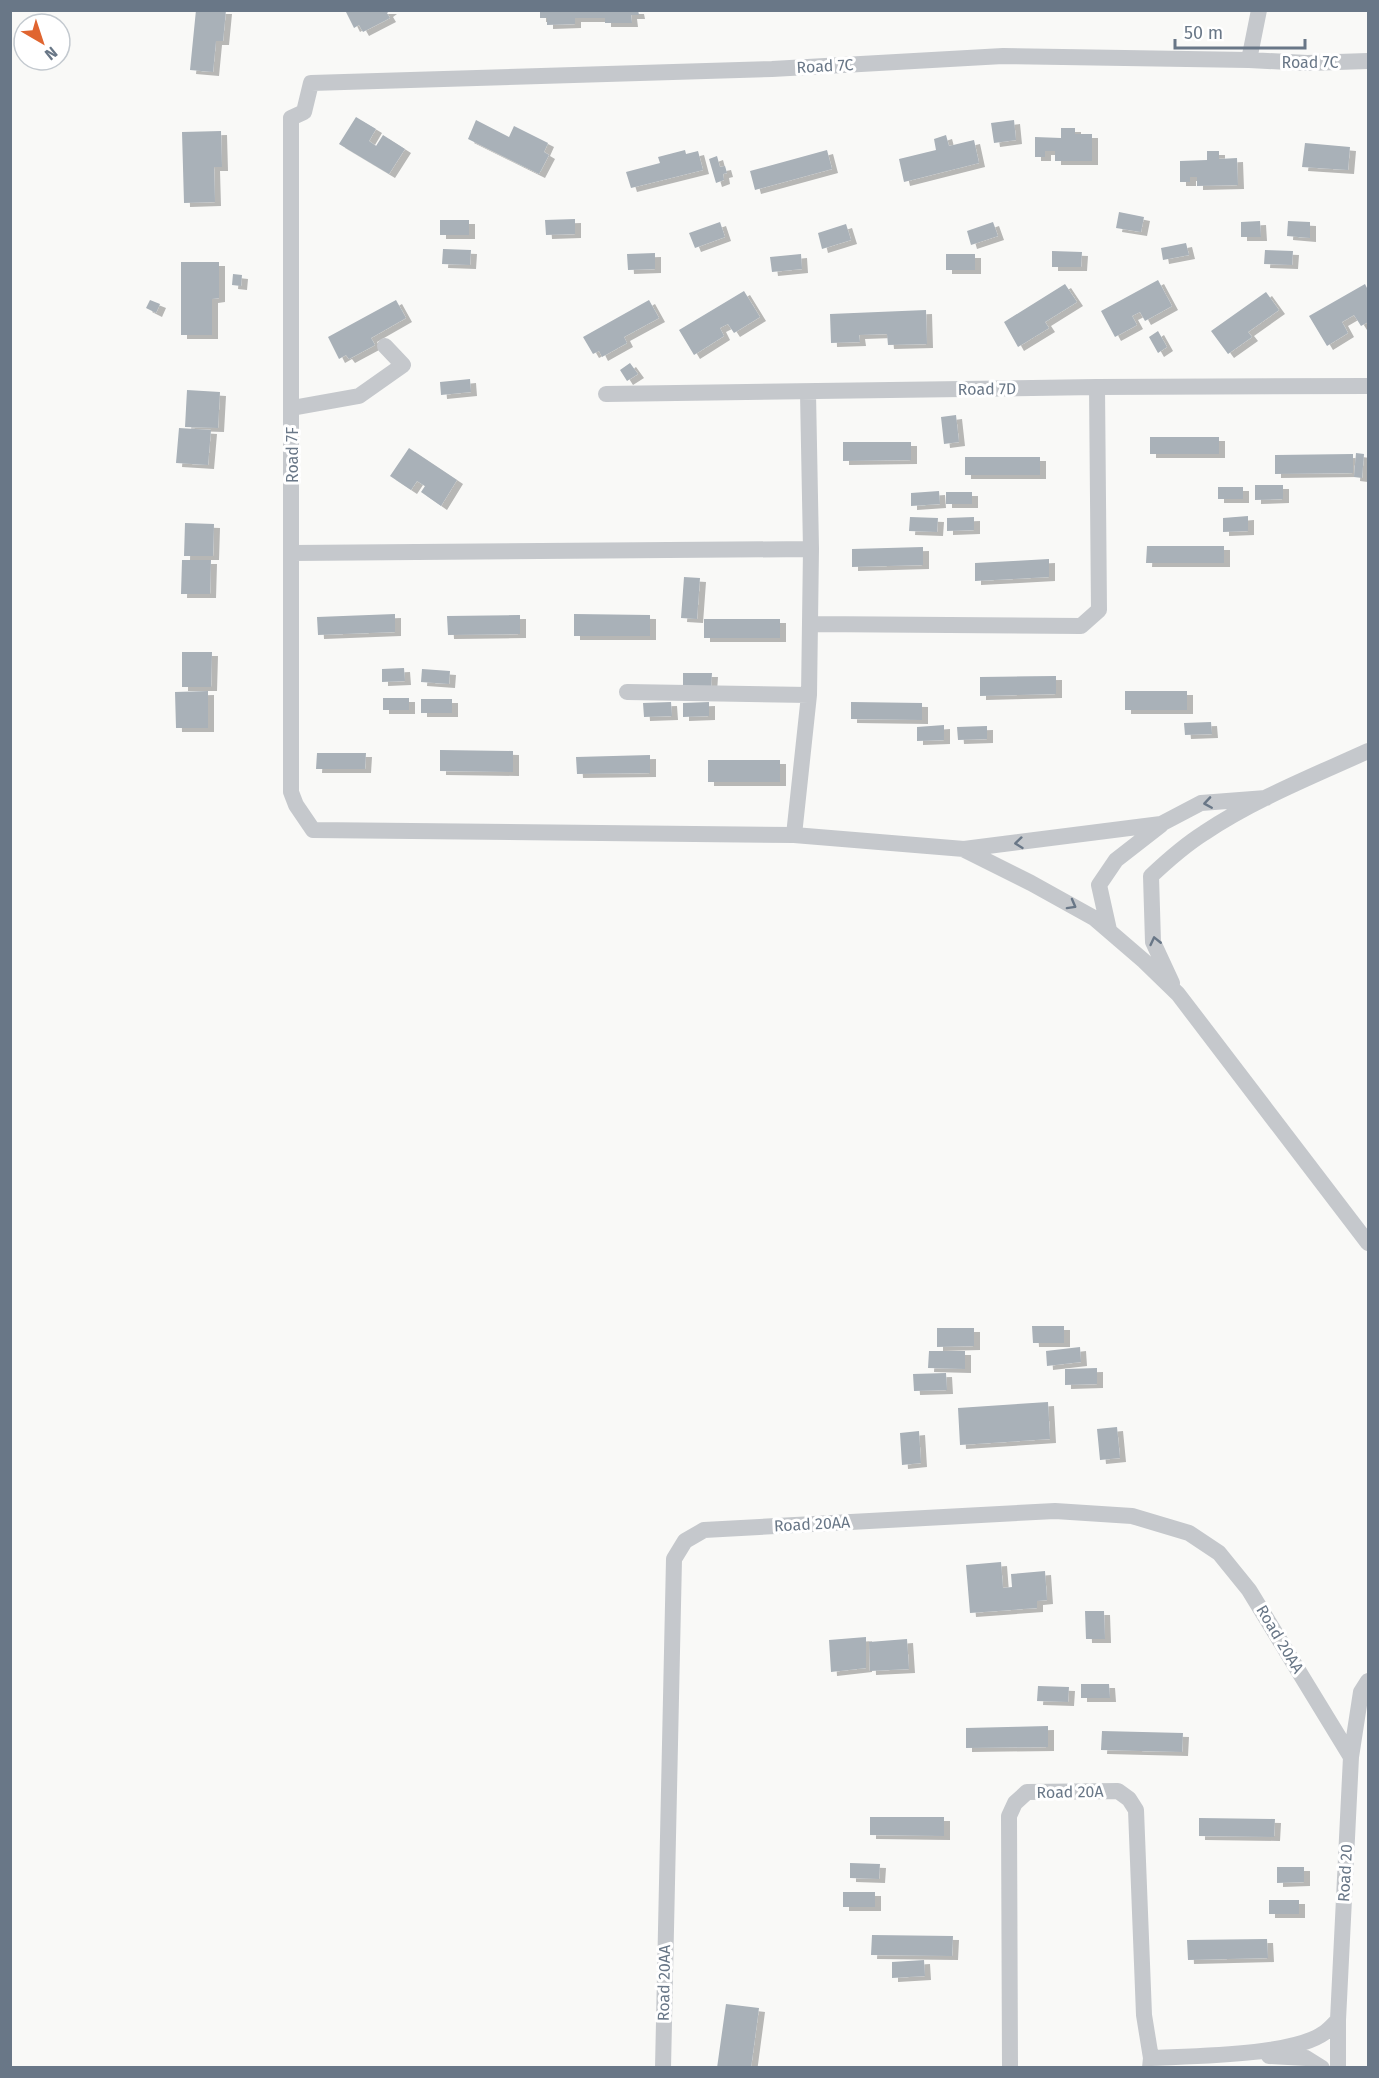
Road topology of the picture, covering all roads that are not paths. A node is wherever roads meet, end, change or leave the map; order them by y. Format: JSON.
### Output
{"nodes":[{"id":1,"x":1260,"y":10,"type":"edge"},
{"id":2,"x":1249,"y":60,"type":"junction"},
{"id":3,"x":1368,"y":61,"type":"edge"},
{"id":4,"x":304,"y":112,"type":"joint"},
{"id":5,"x":385,"y":346,"type":"dead end"},
{"id":6,"x":1368,"y":386,"type":"edge"},
{"id":7,"x":1097,"y":387,"type":"junction"},
{"id":8,"x":808,"y":393,"type":"junction"},
{"id":9,"x":606,"y":394,"type":"dead end"},
{"id":10,"x":292,"y":408,"type":"junction"},
{"id":11,"x":811,"y":549,"type":"junction"},
{"id":12,"x":292,"y":553,"type":"junction"},
{"id":13,"x":811,"y":624,"type":"junction"},
{"id":14,"x":627,"y":692,"type":"dead end"},
{"id":15,"x":809,"y":695,"type":"junction"},
{"id":16,"x":1368,"y":751,"type":"edge"},
{"id":17,"x":1266,"y":798,"type":"junction"},
{"id":18,"x":1161,"y":824,"type":"junction"},
{"id":19,"x":794,"y":835,"type":"junction"},
{"id":20,"x":964,"y":849,"type":"junction"},
{"id":21,"x":1110,"y":931,"type":"junction"},
{"id":22,"x":1178,"y":994,"type":"junction"},
{"id":23,"x":1368,"y":1243,"type":"edge"},
{"id":24,"x":1368,"y":1681,"type":"edge"},
{"id":25,"x":1351,"y":1757,"type":"junction"},
{"id":26,"x":1338,"y":2020,"type":"junction"},
{"id":27,"x":1247,"y":2052,"type":"junction"},
{"id":28,"x":1151,"y":2063,"type":"edge"},
{"id":29,"x":663,"y":2067,"type":"edge"},
{"id":30,"x":1010,"y":2067,"type":"edge"},
{"id":31,"x":1322,"y":2067,"type":"edge"},
{"id":32,"x":1338,"y":2067,"type":"edge"}],
"edges":[{"from":1,"to":2,"type":"street"},
{"from":2,"to":3,"type":"street","name":"Road 7C"},
{"from":2,"to":4,"type":"street","name":"Road 7C"},
{"from":4,"to":10,"type":"street","name":"Road 7F"},
{"from":5,"to":10,"type":"street"},
{"from":6,"to":7,"type":"street","name":"Road 7D"},
{"from":7,"to":8,"type":"street","name":"Road 7D"},
{"from":7,"to":13,"type":"street"},
{"from":8,"to":9,"type":"street","name":"Road 7D"},
{"from":8,"to":11,"type":"street"},
{"from":10,"to":12,"type":"street","name":"Road 7F"},
{"from":11,"to":12,"type":"street"},
{"from":11,"to":13,"type":"street"},
{"from":12,"to":19,"type":"street","name":"Road 7F"},
{"from":13,"to":15,"type":"street"},
{"from":14,"to":15,"type":"street"},
{"from":15,"to":19,"type":"street"},
{"from":16,"to":17,"type":"street"},
{"from":17,"to":18,"type":"street","one_way":true},
{"from":22,"to":17,"type":"street","one_way":true},
{"from":18,"to":20,"type":"street","one_way":true},
{"from":18,"to":21,"type":"street"},
{"from":19,"to":20,"type":"street"},
{"from":20,"to":21,"type":"street","one_way":true},
{"from":21,"to":22,"type":"street"},
{"from":22,"to":23,"type":"street"},
{"from":24,"to":25,"type":"street","name":"Road 20"},
{"from":25,"to":26,"type":"street","name":"Road 20"},
{"from":25,"to":29,"type":"street","name":"Road 20AA"},
{"from":26,"to":27,"type":"street","name":"Road 20A"},
{"from":26,"to":32,"type":"street","name":"Road 20"},
{"from":27,"to":28,"type":"street","name":"Road 20A"},
{"from":27,"to":31,"type":"street","name":"Road 20A"},
{"from":28,"to":30,"type":"street","name":"Road 20A"}]}
